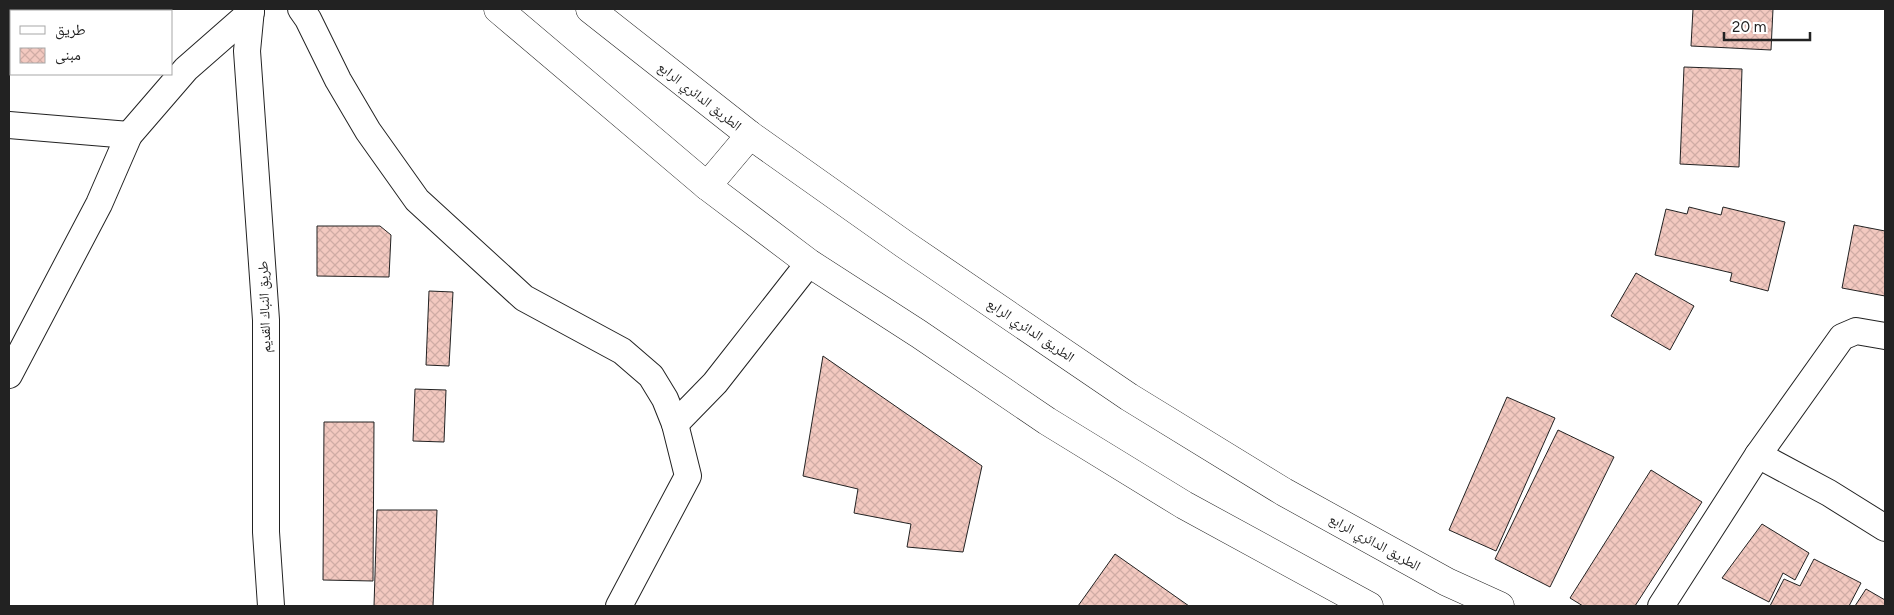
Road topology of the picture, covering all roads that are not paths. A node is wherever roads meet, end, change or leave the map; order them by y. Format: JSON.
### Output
{"nodes":[{"id":1,"x":301,"y":9,"type":"edge"},
{"id":2,"x":498,"y":9,"type":"edge"},
{"id":3,"x":590,"y":9,"type":"edge"},
{"id":4,"x":251,"y":10,"type":"edge"},
{"id":5,"x":9,"y":125,"type":"edge"},
{"id":6,"x":129,"y":135,"type":"junction"},
{"id":7,"x":750,"y":135,"type":"junction"},
{"id":8,"x":707,"y":186,"type":"junction"},
{"id":9,"x":809,"y":263,"type":"junction"},
{"id":10,"x":1885,"y":336,"type":"edge"},
{"id":11,"x":9,"y":375,"type":"edge"},
{"id":12,"x":675,"y":424,"type":"junction"},
{"id":13,"x":1758,"y":455,"type":"junction"},
{"id":14,"x":1885,"y":528,"type":"edge"},
{"id":15,"x":271,"y":606,"type":"edge"},
{"id":16,"x":619,"y":606,"type":"edge"},
{"id":17,"x":1369,"y":606,"type":"edge"},
{"id":18,"x":1500,"y":606,"type":"edge"},
{"id":19,"x":1661,"y":606,"type":"edge"}],
"edges":[{"from":1,"to":12,"type":"street"},
{"from":2,"to":8,"type":"main road"},
{"from":3,"to":7,"type":"main road","name":"الطريق الدائري الرابع"},
{"from":4,"to":6,"type":"street"},
{"from":4,"to":15,"type":"street","name":"طريق النباك القديم"},
{"from":5,"to":6,"type":"street"},
{"from":6,"to":11,"type":"street"},
{"from":7,"to":8,"type":"main road"},
{"from":7,"to":18,"type":"main road","name":"الطريق الدائري الرابع"},
{"from":8,"to":9,"type":"main road"},
{"from":9,"to":12,"type":"street"},
{"from":9,"to":17,"type":"main road"},
{"from":10,"to":13,"type":"street"},
{"from":12,"to":16,"type":"street"},
{"from":13,"to":14,"type":"street"},
{"from":13,"to":19,"type":"street"}]}
